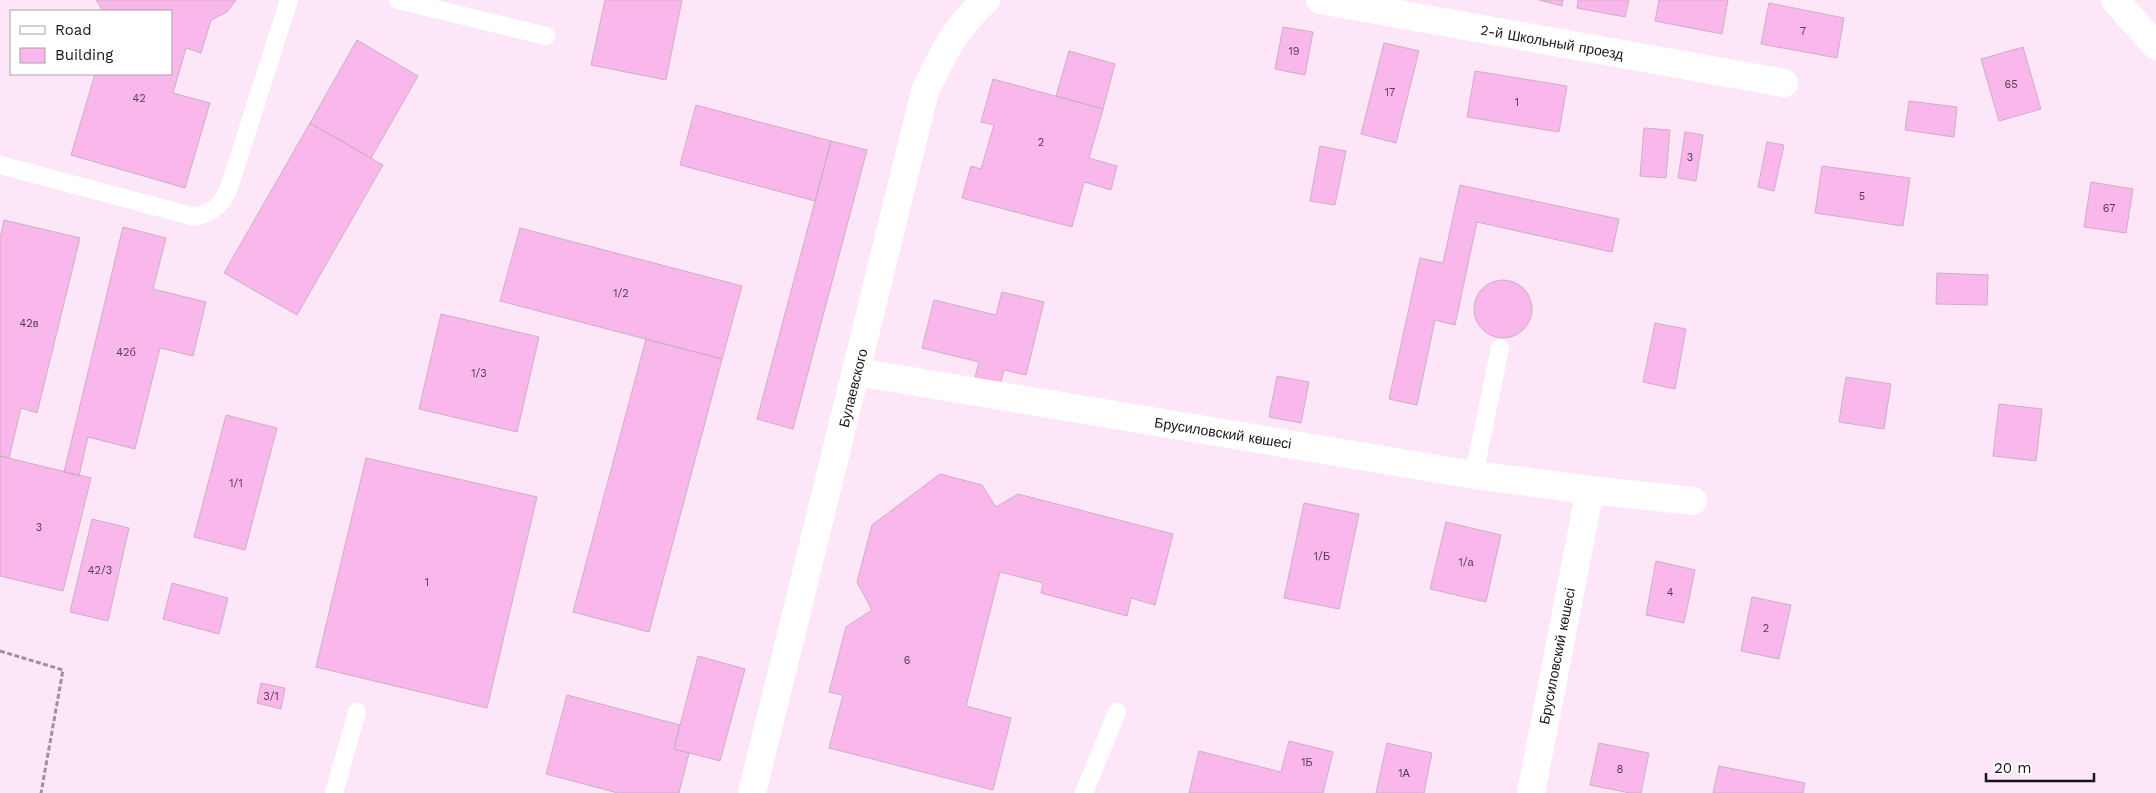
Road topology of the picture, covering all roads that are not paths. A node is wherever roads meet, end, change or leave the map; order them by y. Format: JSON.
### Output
{"nodes":[{"id":1,"x":289,"y":0,"type":"edge"},
{"id":2,"x":398,"y":0,"type":"edge"},
{"id":3,"x":986,"y":0,"type":"edge"},
{"id":4,"x":1320,"y":0,"type":"edge"},
{"id":5,"x":2115,"y":0,"type":"edge"},
{"id":6,"x":546,"y":36,"type":"dead end"},
{"id":7,"x":2156,"y":46,"type":"edge"},
{"id":8,"x":1784,"y":83,"type":"dead end"},
{"id":9,"x":0,"y":165,"type":"edge"},
{"id":10,"x":1500,"y":348,"type":"dead end"},
{"id":11,"x":857,"y":372,"type":"junction"},
{"id":12,"x":1474,"y":475,"type":"junction"},
{"id":13,"x":1590,"y":490,"type":"junction"},
{"id":14,"x":1693,"y":501,"type":"dead end"},
{"id":15,"x":357,"y":712,"type":"dead end"},
{"id":16,"x":1116,"y":712,"type":"dead end"},
{"id":17,"x":334,"y":793,"type":"edge"},
{"id":18,"x":752,"y":793,"type":"edge"},
{"id":19,"x":1084,"y":793,"type":"edge"},
{"id":20,"x":1531,"y":793,"type":"edge"}],
"edges":[{"from":1,"to":9,"type":"lane"},
{"from":2,"to":6,"type":"lane"},
{"from":3,"to":11,"type":"street","name":"Булаевского"},
{"from":4,"to":8,"type":"street","name":"2-й Школьный проезд"},
{"from":5,"to":7,"type":"street"},
{"from":10,"to":12,"type":"lane"},
{"from":11,"to":12,"type":"street","name":"Брусиловский көшесі"},
{"from":11,"to":18,"type":"street","name":"Булаевского"},
{"from":12,"to":13,"type":"street","name":"Брусиловский көшесі"},
{"from":13,"to":14,"type":"street","name":"Брусиловский көшесі"},
{"from":13,"to":20,"type":"street","name":"Брусиловский көшесі"},
{"from":15,"to":17,"type":"lane"},
{"from":16,"to":19,"type":"lane"}]}
